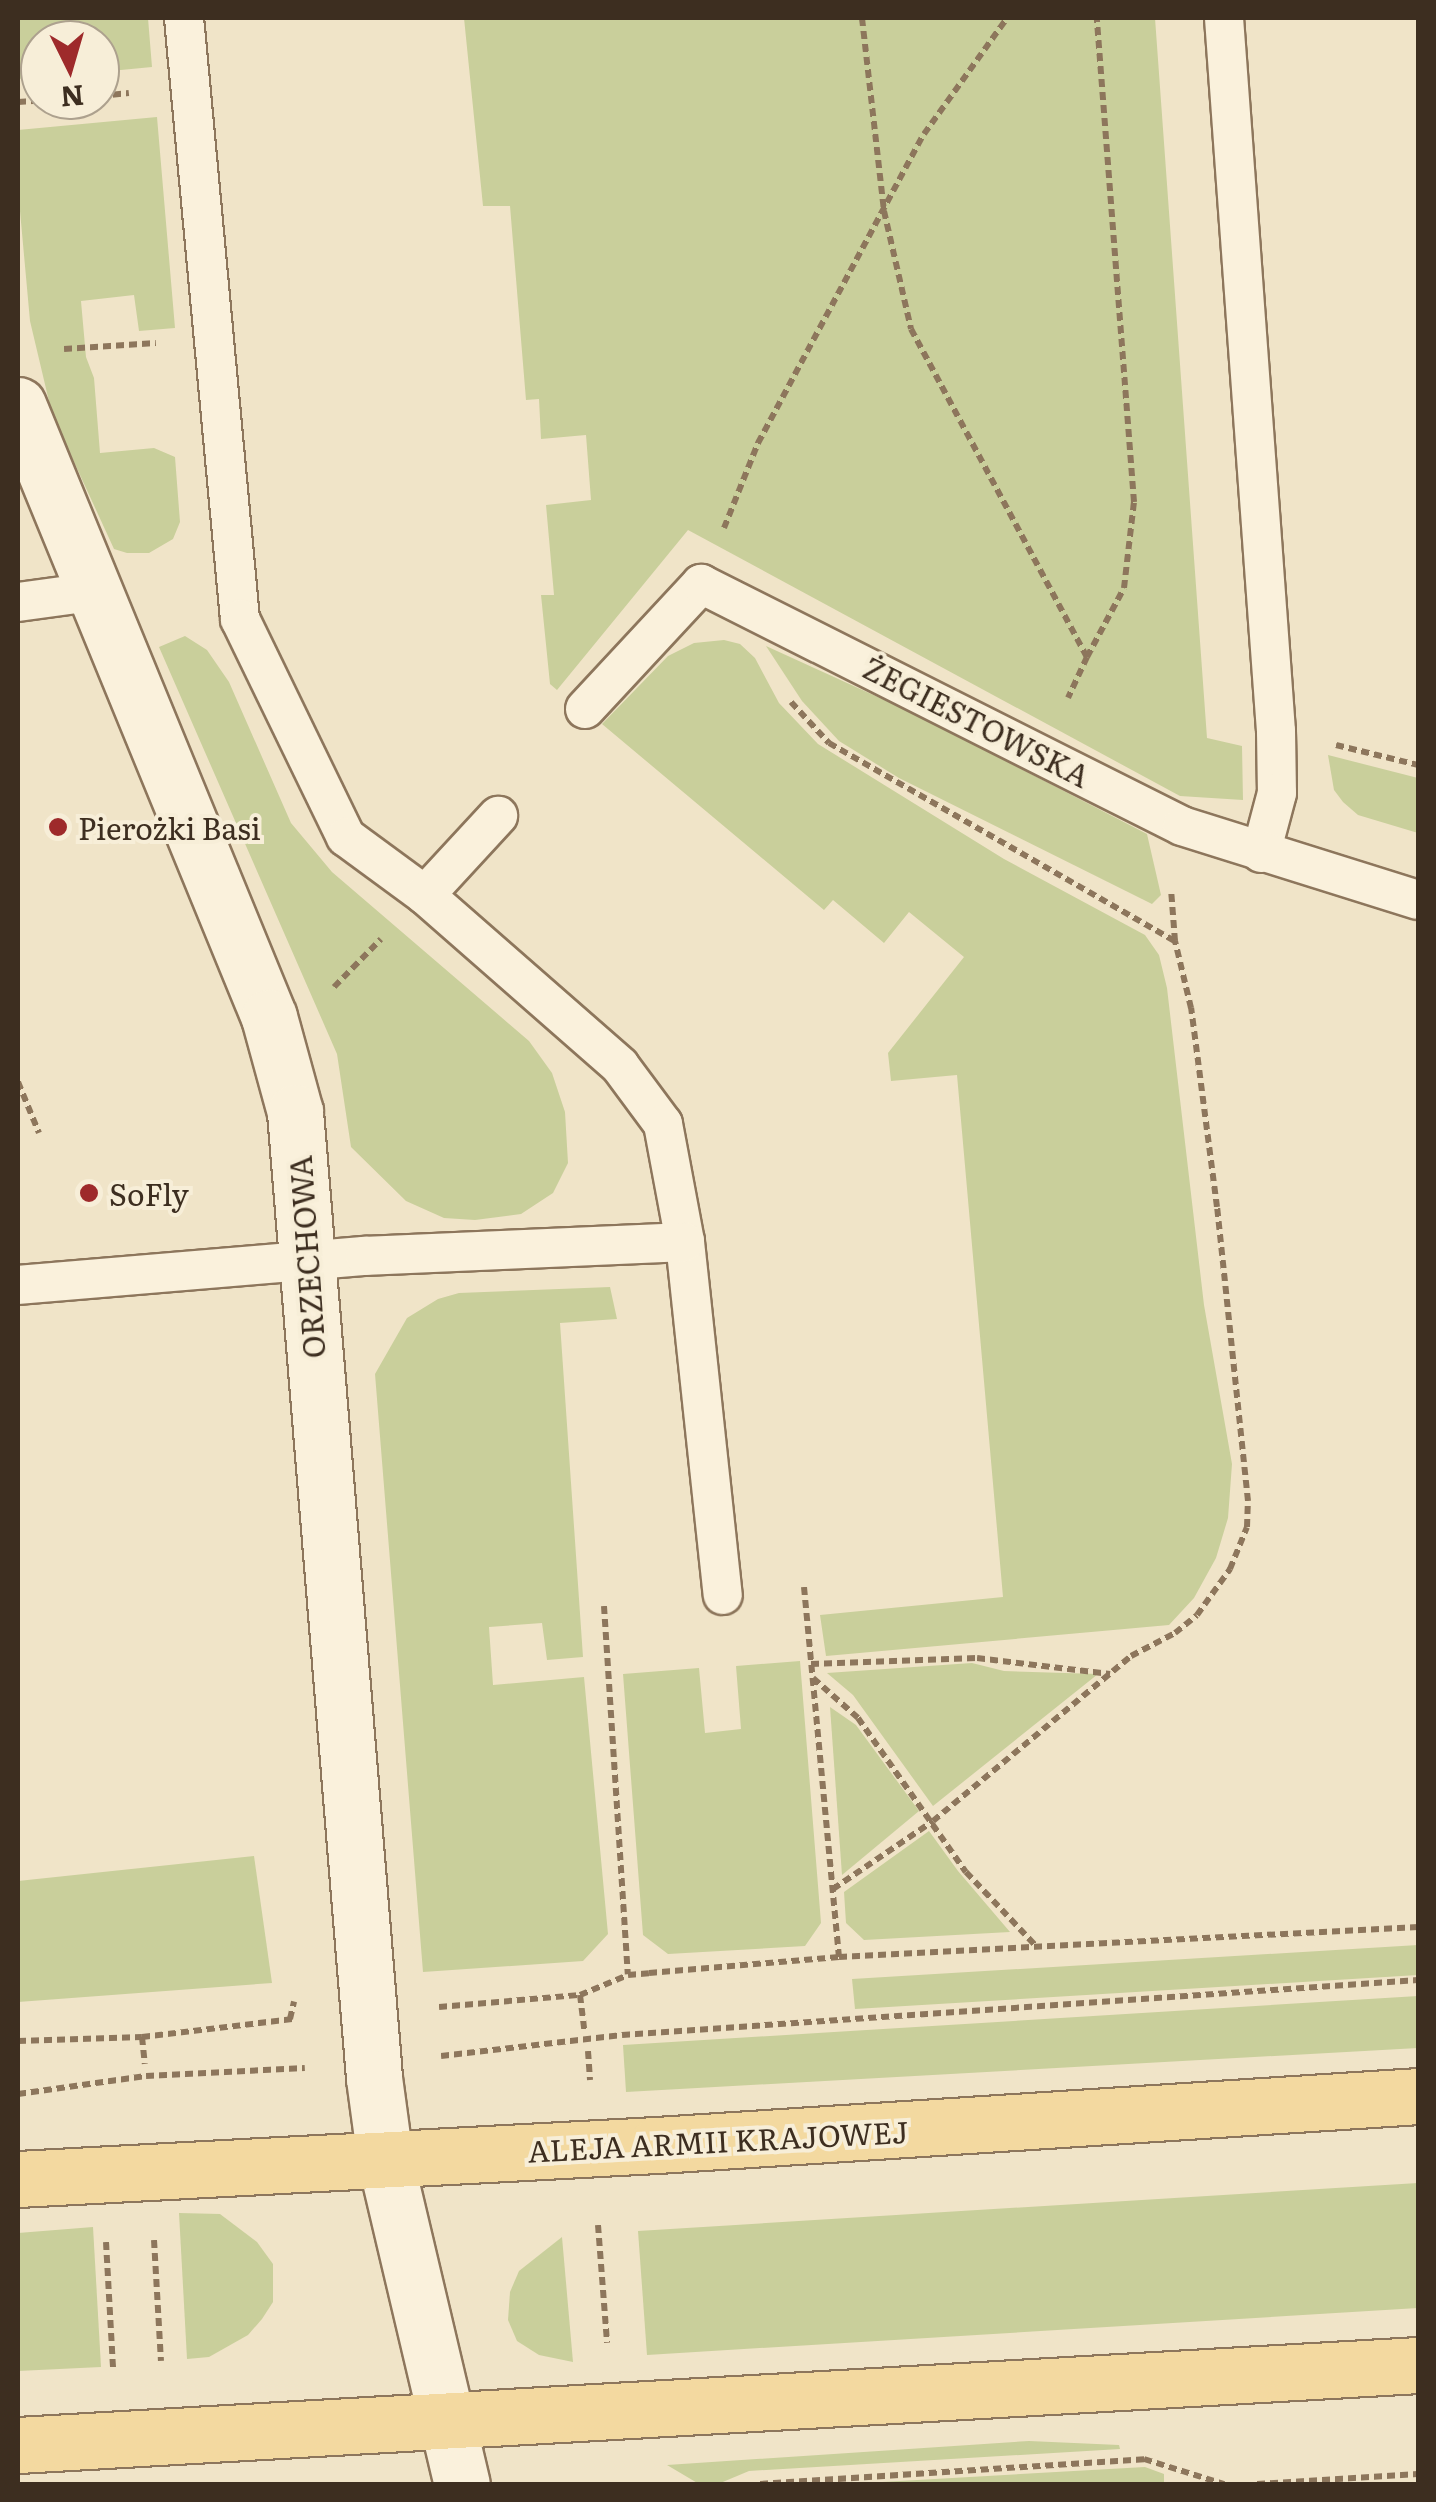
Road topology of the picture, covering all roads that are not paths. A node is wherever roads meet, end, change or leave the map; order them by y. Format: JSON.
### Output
{"nodes":[{"id":1,"x":184,"y":18,"type":"edge"},
{"id":2,"x":1224,"y":18,"type":"edge"},
{"id":3,"x":18,"y":405,"type":"edge"},
{"id":4,"x":91,"y":592,"type":"junction"},
{"id":5,"x":18,"y":602,"type":"edge"},
{"id":6,"x":584,"y":709,"type":"dead end"},
{"id":7,"x":498,"y":816,"type":"dead end"},
{"id":8,"x":1261,"y":853,"type":"junction"},
{"id":9,"x":425,"y":895,"type":"junction"},
{"id":10,"x":1418,"y":900,"type":"edge"},
{"id":11,"x":685,"y":1242,"type":"junction"},
{"id":12,"x":308,"y":1262,"type":"junction"},
{"id":13,"x":18,"y":1285,"type":"edge"},
{"id":14,"x":723,"y":1594,"type":"dead end"},
{"id":15,"x":1418,"y":2096,"type":"edge"},
{"id":16,"x":386,"y":2159,"type":"junction"},
{"id":17,"x":18,"y":2179,"type":"edge"},
{"id":18,"x":1418,"y":2365,"type":"edge"},
{"id":19,"x":448,"y":2422,"type":"junction"},
{"id":20,"x":18,"y":2446,"type":"edge"},
{"id":21,"x":462,"y":2484,"type":"edge"}],
"edges":[{"from":1,"to":9,"type":"lane"},
{"from":2,"to":8,"type":"lane"},
{"from":3,"to":4,"type":"street","name":"ORZECHOWA"},
{"from":4,"to":5,"type":"lane"},
{"from":4,"to":12,"type":"street","name":"ORZECHOWA"},
{"from":6,"to":8,"type":"lane","name":"ŻEGIESTOWSKA"},
{"from":7,"to":9,"type":"lane"},
{"from":8,"to":10,"type":"lane","name":"ŻEGIESTOWSKA"},
{"from":9,"to":11,"type":"lane"},
{"from":11,"to":12,"type":"lane"},
{"from":11,"to":14,"type":"lane"},
{"from":12,"to":13,"type":"lane"},
{"from":12,"to":16,"type":"street","name":"ORZECHOWA"},
{"from":15,"to":16,"type":"main road","name":"ALEJA ARMII KRAJOWEJ"},
{"from":16,"to":17,"type":"main road","name":"ALEJA ARMII KRAJOWEJ"},
{"from":16,"to":19,"type":"street","name":"ORZECHOWA"},
{"from":18,"to":19,"type":"main road"},
{"from":19,"to":20,"type":"main road"},
{"from":19,"to":21,"type":"street","name":"ORZECHOWA"}]}
